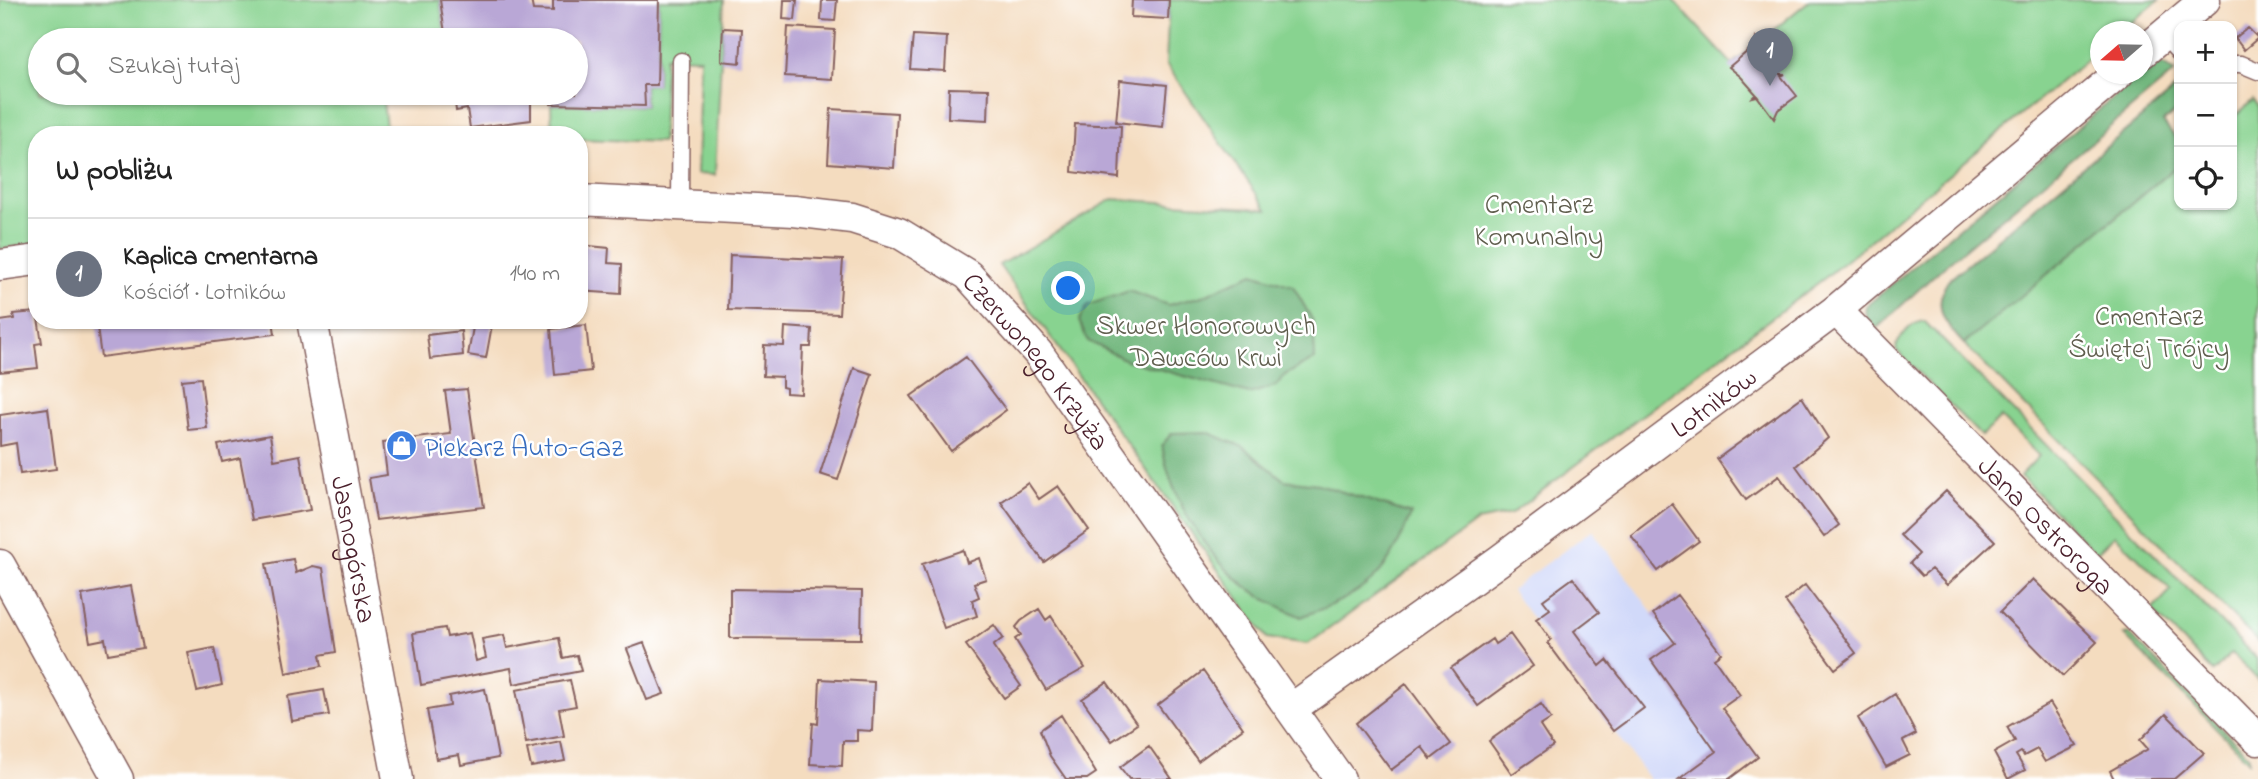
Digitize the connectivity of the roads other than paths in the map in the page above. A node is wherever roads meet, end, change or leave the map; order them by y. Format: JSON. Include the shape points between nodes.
{"nodes":[{"id":1,"x":2206,"y":0,"type":"edge"},
{"id":2,"x":2162,"y":47,"type":"edge"},
{"id":3,"x":681,"y":61,"type":"dead end"},
{"id":4,"x":2237,"y":64,"type":"edge"},
{"id":5,"x":2258,"y":71,"type":"edge"},
{"id":6,"x":2106,"y":84,"type":"edge"},
{"id":7,"x":588,"y":200,"type":"edge"},
{"id":8,"x":680,"y":204,"type":"junction"},
{"id":9,"x":28,"y":261,"type":"edge"},
{"id":10,"x":0,"y":265,"type":"edge"},
{"id":11,"x":1836,"y":310,"type":"junction"},
{"id":12,"x":315,"y":329,"type":"edge"},
{"id":13,"x":0,"y":565,"type":"edge"},
{"id":14,"x":1291,"y":709,"type":"junction"},
{"id":15,"x":2258,"y":740,"type":"edge"},
{"id":16,"x":118,"y":779,"type":"edge"},
{"id":17,"x":398,"y":779,"type":"edge"},
{"id":18,"x":1340,"y":779,"type":"edge"}],
"edges":[{"from":1,"to":2,"type":"street"},
{"from":3,"to":8,"type":"lane"},
{"from":4,"to":5,"type":"lane"},
{"from":6,"to":11,"type":"street","name":"Lotników"},
{"from":7,"to":8,"type":"street","name":"Czerwonego Krzyża"},
{"from":8,"to":14,"type":"street","name":"Czerwonego Krzyża","via":[[852,218],[900,233],[968,275],[1038,353]]},
{"from":9,"to":10,"type":"street"},
{"from":11,"to":14,"type":"street","name":"Lotników"},
{"from":11,"to":15,"type":"street","name":"Jana Ostroroga"},
{"from":12,"to":17,"type":"street","name":"Jasnogórska"},
{"from":13,"to":16,"type":"street"},
{"from":14,"to":18,"type":"street","name":"Czerwonego Krzyża"}]}
